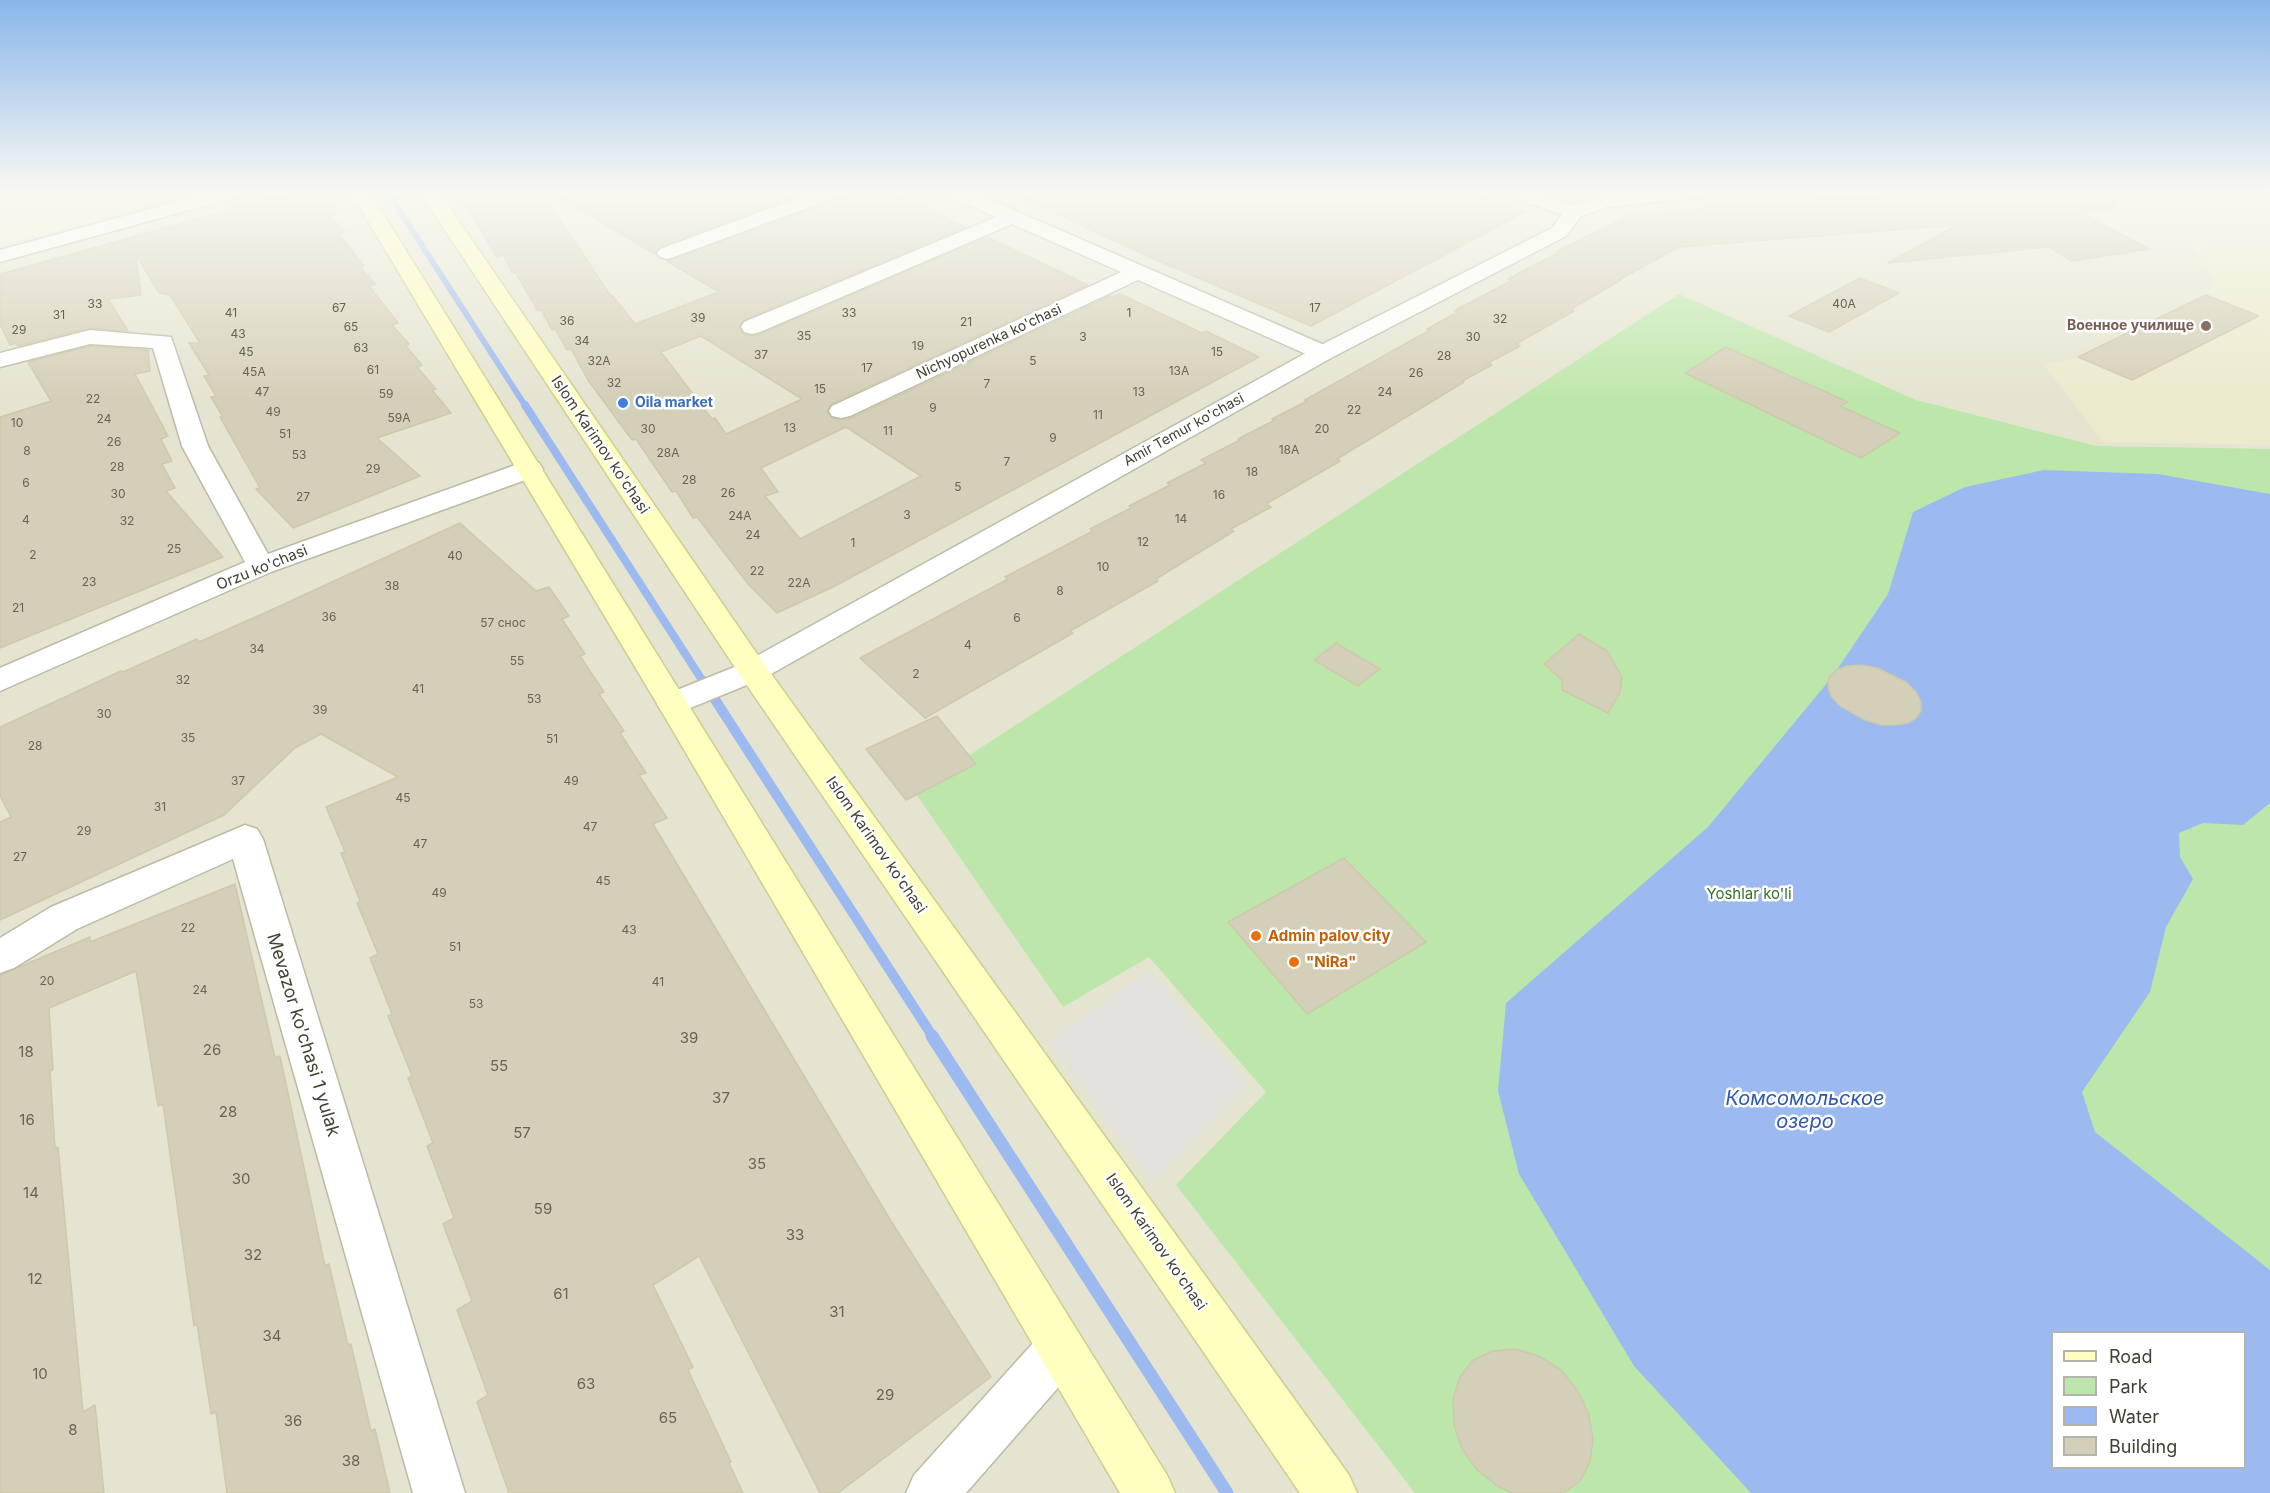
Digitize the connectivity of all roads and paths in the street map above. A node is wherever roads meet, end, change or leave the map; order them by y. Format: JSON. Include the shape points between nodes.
{"nodes":[{"id":1,"x":402,"y":261,"type":"edge"},
{"id":2,"x":475,"y":261,"type":"edge"},
{"id":3,"x":909,"y":261,"type":"edge"},
{"id":4,"x":1112,"y":261,"type":"edge"},
{"id":5,"x":1503,"y":261,"type":"edge"},
{"id":6,"x":1138,"y":272,"type":"junction"},
{"id":7,"x":752,"y":327,"type":"dead end"},
{"id":8,"x":1323,"y":353,"type":"junction"},
{"id":9,"x":0,"y":360,"type":"edge"},
{"id":10,"x":841,"y":411,"type":"dead end"},
{"id":11,"x":530,"y":469,"type":"junction"},
{"id":12,"x":261,"y":566,"type":"junction"},
{"id":13,"x":753,"y":671,"type":"junction"},
{"id":14,"x":0,"y":680,"type":"edge"},
{"id":15,"x":673,"y":704,"type":"junction"},
{"id":16,"x":0,"y":957,"type":"edge"},
{"id":17,"x":1060,"y":1349,"type":"junction"},
{"id":18,"x":440,"y":1493,"type":"edge"},
{"id":19,"x":932,"y":1493,"type":"edge"},
{"id":20,"x":1149,"y":1493,"type":"edge"},
{"id":21,"x":1331,"y":1493,"type":"edge"}],
"edges":[{"from":1,"to":11,"type":"main road"},
{"from":2,"to":13,"type":"main road","name":"Islom Karimov ko'chasi"},
{"from":3,"to":7,"type":"street"},
{"from":4,"to":6,"type":"street"},
{"from":5,"to":8,"type":"street","name":"Amir Temur ko'chasi"},
{"from":6,"to":8,"type":"street"},
{"from":6,"to":10,"type":"street","name":"Nichyopurenka ko'chasi"},
{"from":8,"to":13,"type":"street","name":"Amir Temur ko'chasi"},
{"from":9,"to":12,"type":"street","via":[[90,337],[163,342],[195,446]]},
{"from":11,"to":12,"type":"street","name":"Orzu ko'chasi"},
{"from":11,"to":15,"type":"main road"},
{"from":12,"to":14,"type":"street","name":"Orzu ko'chasi"},
{"from":13,"to":15,"type":"street","name":"Amir Temur ko'chasi"},
{"from":13,"to":21,"type":"main road","name":"Islom Karimov ko'chasi"},
{"from":15,"to":17,"type":"main road"},
{"from":16,"to":18,"type":"street","name":"Mevazor ko'chasi 1 yulak","via":[[64,918],[245,839]]},
{"from":17,"to":19,"type":"street"},
{"from":17,"to":20,"type":"main road"}]}
